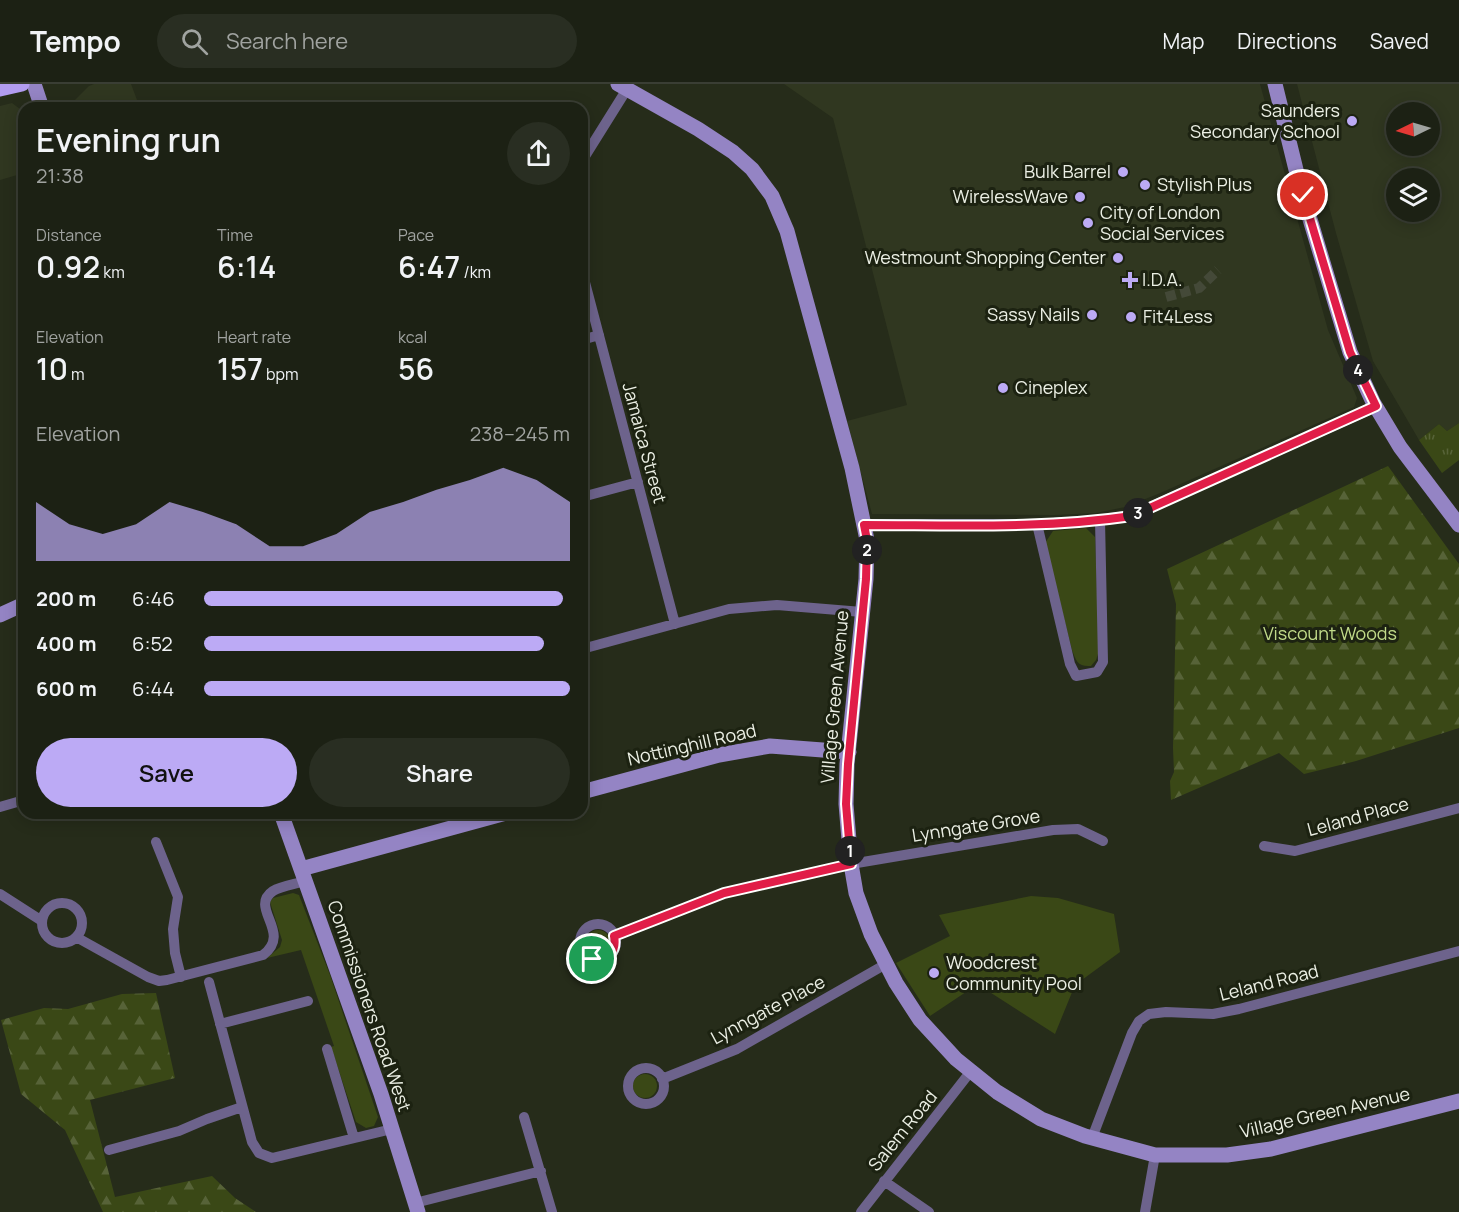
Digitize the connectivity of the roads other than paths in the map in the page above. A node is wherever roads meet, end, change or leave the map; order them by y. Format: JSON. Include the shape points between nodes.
{"nodes":[{"id":1,"x":22,"y":84,"type":"edge"},
{"id":2,"x":34,"y":84,"type":"edge"},
{"id":3,"x":1275,"y":84,"type":"edge"},
{"id":4,"x":622,"y":87,"type":"edge"},
{"id":5,"x":0,"y":89,"type":"edge"},
{"id":6,"x":40,"y":102,"type":"edge"},
{"id":7,"x":588,"y":150,"type":"edge"},
{"id":8,"x":588,"y":294,"type":"edge"},
{"id":9,"x":599,"y":335,"type":"junction"},
{"id":10,"x":588,"y":338,"type":"edge"},
{"id":11,"x":1376,"y":406,"type":"junction"},
{"id":12,"x":638,"y":482,"type":"junction"},
{"id":13,"x":588,"y":495,"type":"edge"},
{"id":14,"x":1100,"y":520,"type":"junction"},
{"id":15,"x":1037,"y":524,"type":"junction"},
{"id":16,"x":864,"y":525,"type":"junction"},
{"id":17,"x":1459,"y":525,"type":"edge"},
{"id":18,"x":18,"y":607,"type":"edge"},
{"id":19,"x":862,"y":612,"type":"junction"},
{"id":20,"x":0,"y":615,"type":"edge"},
{"id":21,"x":675,"y":624,"type":"junction"},
{"id":22,"x":588,"y":647,"type":"edge"},
{"id":23,"x":849,"y":752,"type":"junction"},
{"id":24,"x":588,"y":790,"type":"edge"},
{"id":25,"x":18,"y":802,"type":"edge"},
{"id":26,"x":0,"y":807,"type":"edge"},
{"id":27,"x":1459,"y":808,"type":"edge"},
{"id":28,"x":283,"y":819,"type":"edge"},
{"id":29,"x":455,"y":820,"type":"edge"},
{"id":30,"x":1103,"y":841,"type":"dead end"},
{"id":31,"x":156,"y":842,"type":"dead end"},
{"id":32,"x":1264,"y":846,"type":"dead end"},
{"id":33,"x":851,"y":864,"type":"junction"},
{"id":34,"x":303,"y":875,"type":"junction"},
{"id":35,"x":0,"y":894,"type":"edge"},
{"id":36,"x":42,"y":921,"type":"junction"},
{"id":37,"x":614,"y":936,"type":"dead end"},
{"id":38,"x":76,"y":937,"type":"junction"},
{"id":39,"x":1459,"y":951,"type":"edge"},
{"id":40,"x":886,"y":964,"type":"junction"},
{"id":41,"x":181,"y":977,"type":"junction"},
{"id":42,"x":209,"y":982,"type":"dead end"},
{"id":43,"x":308,"y":1001,"type":"dead end"},
{"id":44,"x":220,"y":1024,"type":"junction"},
{"id":45,"x":327,"y":1049,"type":"dead end"},
{"id":46,"x":972,"y":1071,"type":"junction"},
{"id":47,"x":662,"y":1079,"type":"dead end"},
{"id":48,"x":1459,"y":1101,"type":"edge"},
{"id":49,"x":242,"y":1107,"type":"junction"},
{"id":50,"x":524,"y":1117,"type":"dead end"},
{"id":51,"x":392,"y":1129,"type":"junction"},
{"id":52,"x":354,"y":1138,"type":"junction"},
{"id":53,"x":1092,"y":1138,"type":"junction"},
{"id":54,"x":110,"y":1150,"type":"dead end"},
{"id":55,"x":1155,"y":1155,"type":"junction"},
{"id":56,"x":541,"y":1171,"type":"junction"},
{"id":57,"x":884,"y":1181,"type":"junction"},
{"id":58,"x":417,"y":1208,"type":"edge"},
{"id":59,"x":552,"y":1212,"type":"edge"},
{"id":60,"x":861,"y":1212,"type":"edge"},
{"id":61,"x":929,"y":1212,"type":"edge"},
{"id":62,"x":1145,"y":1212,"type":"edge"}],
"edges":[{"from":1,"to":5,"type":"main road"},
{"from":2,"to":6,"type":"street"},
{"from":3,"to":11,"type":"street","via":[[1334,302],[1350,352]]},
{"from":4,"to":7,"type":"street"},
{"from":4,"to":16,"type":"street","name":"Village Green Avenue","via":[[733,152],[772,196],[787,231]]},
{"from":8,"to":9,"type":"street","name":"Jamaica Street"},
{"from":9,"to":10,"type":"street"},
{"from":9,"to":12,"type":"street","name":"Jamaica Street"},
{"from":11,"to":14,"type":"street","via":[[1132,516]]},
{"from":11,"to":17,"type":"street","via":[[1400,447]]},
{"from":12,"to":13,"type":"street"},
{"from":12,"to":21,"type":"street","name":"Jamaica Street"},
{"from":14,"to":15,"type":"street"},
{"from":14,"to":15,"type":"street","via":[[1103,662],[1096,672],[1076,676]]},
{"from":15,"to":16,"type":"street"},
{"from":16,"to":19,"type":"street","name":"Village Green Avenue","via":[[867,540]]},
{"from":18,"to":20,"type":"street"},
{"from":19,"to":21,"type":"street","via":[[777,605],[729,609]]},
{"from":19,"to":23,"type":"street","name":"Village Green Avenue"},
{"from":21,"to":22,"type":"street"},
{"from":23,"to":24,"type":"street","name":"Nottinghill Road","via":[[770,746],[719,755]]},
{"from":23,"to":33,"type":"street","name":"Village Green Avenue","via":[[846,804]]},
{"from":25,"to":26,"type":"street"},
{"from":27,"to":32,"type":"street","name":"Leland Place","via":[[1295,851]]},
{"from":28,"to":34,"type":"street","name":"Commissioners Road West"},
{"from":29,"to":34,"type":"street"},
{"from":30,"to":33,"type":"street","name":"Lynngate Grove","via":[[1077,829],[1053,830]]},
{"from":31,"to":41,"type":"street","via":[[178,897],[173,929]]},
{"from":33,"to":37,"type":"street","name":"Lynngate Grove","via":[[724,893]]},
{"from":33,"to":40,"type":"street","name":"Village Green Avenue","via":[[856,894]]},
{"from":34,"to":41,"type":"street","via":[[266,899],[275,937],[272,948],[262,955]]},
{"from":34,"to":51,"type":"street","name":"Commissioners Road West"},
{"from":35,"to":36,"type":"street"},
{"from":36,"to":38,"type":"street","via":[[45,933],[54,941],[65,943]]},
{"from":36,"to":38,"type":"street","via":[[48,909],[67,904],[81,918]]},
{"from":38,"to":41,"type":"street","via":[[148,977],[159,981]]},
{"from":39,"to":53,"type":"street","name":"Leland Road","via":[[1239,1009],[1213,1014],[1149,1014],[1138,1021],[1132,1033]]},
{"from":40,"to":46,"type":"street","name":"Village Green Avenue","via":[[920,1020]]},
{"from":40,"to":47,"type":"street","name":"Lynngate Place","via":[[737,1049]]},
{"from":42,"to":44,"type":"street"},
{"from":43,"to":44,"type":"street"},
{"from":44,"to":49,"type":"street"},
{"from":45,"to":52,"type":"street"},
{"from":46,"to":53,"type":"street","name":"Village Green Avenue","via":[[1041,1119]]},
{"from":46,"to":57,"type":"street","name":"Salem Road"},
{"from":48,"to":55,"type":"street","name":"Village Green Avenue","via":[[1271,1149],[1227,1155]]},
{"from":49,"to":52,"type":"street","via":[[252,1142],[259,1153],[272,1158]]},
{"from":49,"to":54,"type":"street","via":[[179,1131]]},
{"from":50,"to":56,"type":"street"},
{"from":51,"to":52,"type":"street"},
{"from":51,"to":58,"type":"street","name":"Commissioners Road West"},
{"from":53,"to":55,"type":"street","name":"Village Green Avenue"},
{"from":55,"to":62,"type":"street"},
{"from":56,"to":58,"type":"street"},
{"from":56,"to":59,"type":"street"},
{"from":57,"to":60,"type":"street","name":"Salem Road"},
{"from":57,"to":61,"type":"street"}]}
